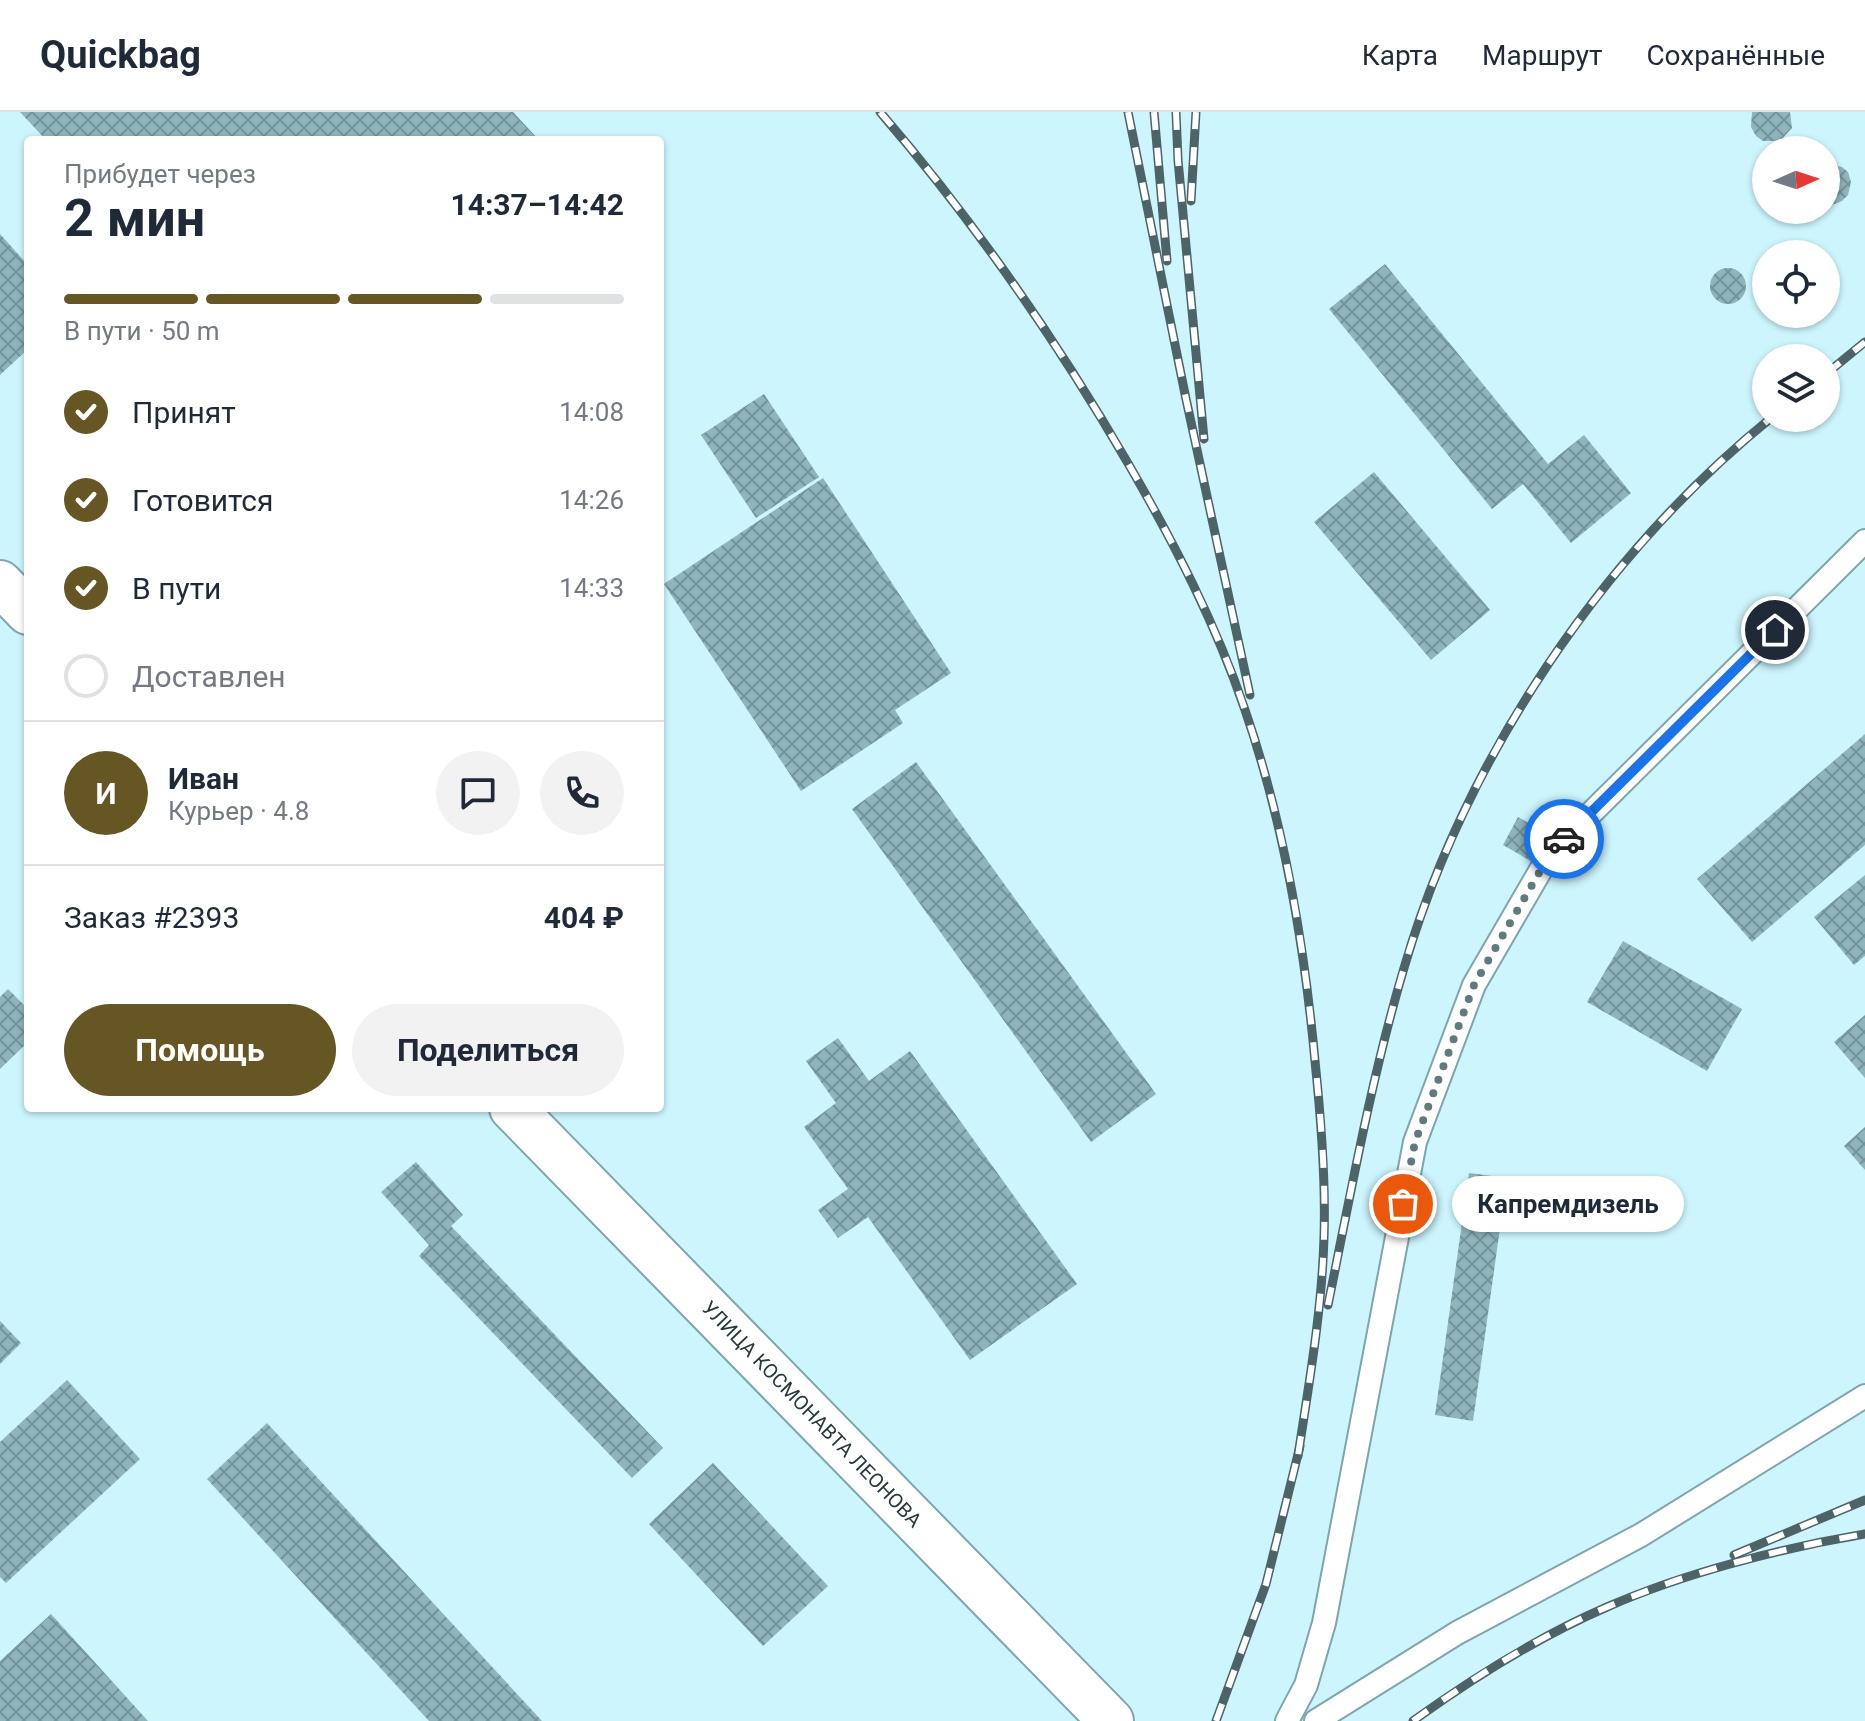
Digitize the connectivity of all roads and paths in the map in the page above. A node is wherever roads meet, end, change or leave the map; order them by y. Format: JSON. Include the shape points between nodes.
{"nodes":[{"id":1,"x":1865,"y":541,"type":"edge"},
{"id":2,"x":0,"y":583,"type":"edge"},
{"id":3,"x":24,"y":608,"type":"edge"},
{"id":4,"x":516,"y":1112,"type":"edge"},
{"id":5,"x":1865,"y":1396,"type":"edge"},
{"id":6,"x":1111,"y":1721,"type":"edge"},
{"id":7,"x":1287,"y":1721,"type":"edge"},
{"id":8,"x":1316,"y":1721,"type":"edge"}],
"edges":[{"from":1,"to":7,"type":"lane","via":[[1550,854],[1474,985],[1415,1142],[1324,1623],[1306,1685]]},
{"from":2,"to":3,"type":"street"},
{"from":4,"to":6,"type":"street","name":"УЛИЦА КОСМОНАВТА ЛЕОНОВА"},
{"from":5,"to":8,"type":"lane","via":[[1641,1535],[1457,1633]]}]}
